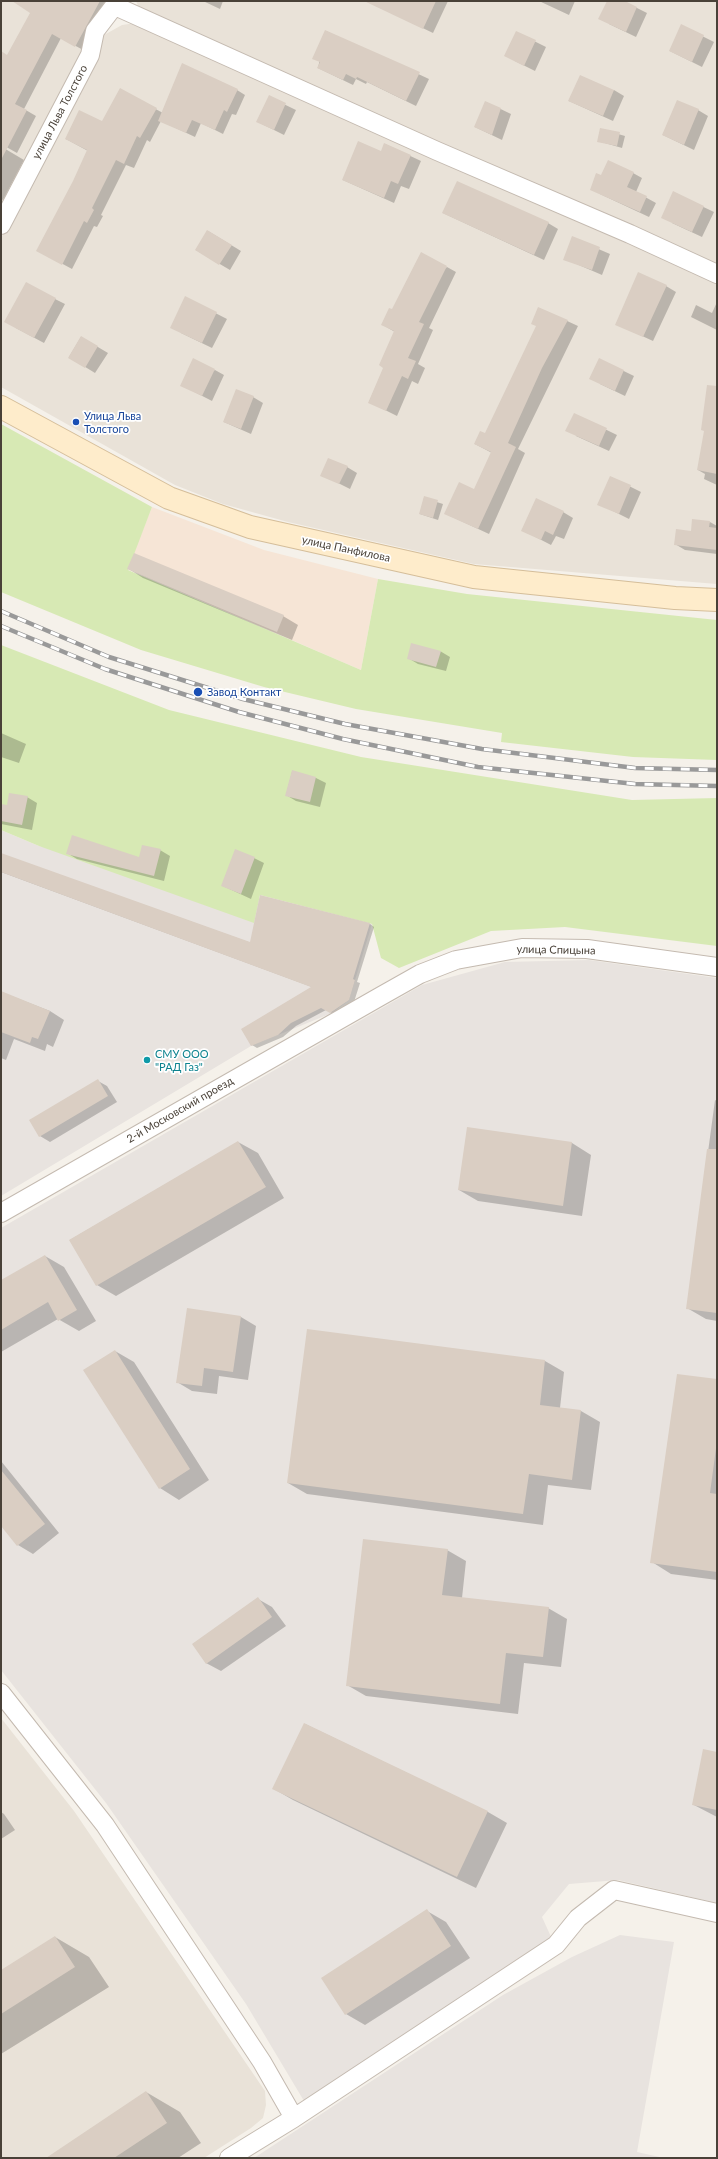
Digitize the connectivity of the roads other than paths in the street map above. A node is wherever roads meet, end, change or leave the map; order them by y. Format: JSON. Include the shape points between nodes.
{"nodes":[{"id":1,"x":116,"y":3,"type":"edge"},
{"id":2,"x":1,"y":225,"type":"edge"},
{"id":3,"x":717,"y":274,"type":"edge"},
{"id":4,"x":1,"y":407,"type":"edge"},
{"id":5,"x":717,"y":600,"type":"edge"},
{"id":6,"x":717,"y":967,"type":"edge"},
{"id":7,"x":359,"y":1009,"type":"joint"},
{"id":8,"x":1,"y":1213,"type":"edge"},
{"id":9,"x":1,"y":1693,"type":"edge"},
{"id":10,"x":717,"y":1913,"type":"edge"},
{"id":11,"x":294,"y":2118,"type":"junction"},
{"id":12,"x":229,"y":2158,"type":"edge"}],
"edges":[{"from":1,"to":2,"type":"street","name":"улица Льва Толстого","via":[[95,31],[90,55]]},
{"from":1,"to":3,"type":"street","via":[[437,151]]},
{"from":4,"to":5,"type":"main road","name":"улица Панфилова","via":[[169,498],[250,526],[474,577]]},
{"from":6,"to":7,"type":"street","name":"улица Спицына","via":[[587,949],[522,948],[456,960],[380,987]]},
{"from":7,"to":8,"type":"street","name":"2-й Московский проезд"},
{"from":9,"to":11,"type":"street","via":[[105,1825],[262,2062]]},
{"from":10,"to":11,"type":"street","via":[[614,1890],[578,1918],[556,1945]]},
{"from":11,"to":12,"type":"street"}]}
